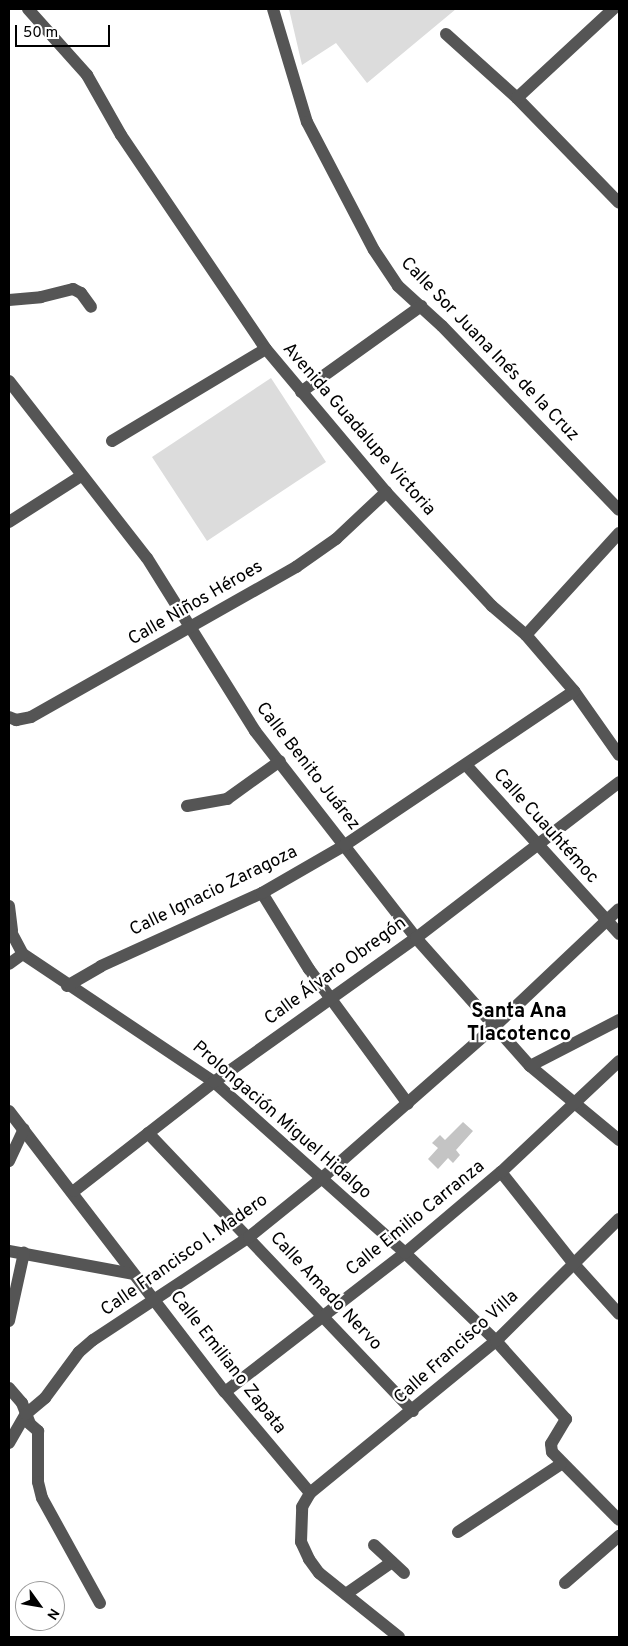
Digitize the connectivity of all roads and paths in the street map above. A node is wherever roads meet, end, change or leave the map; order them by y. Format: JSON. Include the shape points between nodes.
{"nodes":[{"id":1,"x":28,"y":9,"type":"edge"},
{"id":2,"x":273,"y":9,"type":"edge"},
{"id":3,"x":613,"y":9,"type":"edge"},
{"id":4,"x":446,"y":34,"type":"dead end"},
{"id":5,"x":517,"y":98,"type":"junction"},
{"id":6,"x":619,"y":203,"type":"edge"},
{"id":7,"x":9,"y":300,"type":"edge"},
{"id":8,"x":422,"y":306,"type":"junction"},
{"id":9,"x":91,"y":308,"type":"dead end"},
{"id":10,"x":266,"y":349,"type":"junction"},
{"id":11,"x":9,"y":381,"type":"edge"},
{"id":12,"x":301,"y":392,"type":"junction"},
{"id":13,"x":112,"y":440,"type":"dead end"},
{"id":14,"x":81,"y":476,"type":"junction"},
{"id":15,"x":386,"y":492,"type":"junction"},
{"id":16,"x":619,"y":510,"type":"edge"},
{"id":17,"x":9,"y":522,"type":"edge"},
{"id":18,"x":619,"y":533,"type":"edge"},
{"id":19,"x":189,"y":630,"type":"junction"},
{"id":20,"x":526,"y":635,"type":"junction"},
{"id":21,"x":574,"y":691,"type":"junction"},
{"id":22,"x":9,"y":717,"type":"edge"},
{"id":23,"x":619,"y":756,"type":"edge"},
{"id":24,"x":280,"y":761,"type":"junction"},
{"id":25,"x":466,"y":765,"type":"junction"},
{"id":26,"x":619,"y":782,"type":"edge"},
{"id":27,"x":188,"y":806,"type":"dead end"},
{"id":28,"x":345,"y":845,"type":"junction"},
{"id":29,"x":536,"y":845,"type":"junction"},
{"id":30,"x":262,"y":893,"type":"junction"},
{"id":31,"x":9,"y":906,"type":"edge"},
{"id":32,"x":619,"y":909,"type":"edge"},
{"id":33,"x":605,"y":920,"type":"junction"},
{"id":34,"x":11,"y":929,"type":"edge"},
{"id":35,"x":619,"y":934,"type":"edge"},
{"id":36,"x":416,"y":938,"type":"junction"},
{"id":37,"x":23,"y":954,"type":"junction"},
{"id":38,"x":9,"y":964,"type":"edge"},
{"id":39,"x":67,"y":986,"type":"junction"},
{"id":40,"x":331,"y":996,"type":"junction"},
{"id":41,"x":619,"y":1020,"type":"edge"},
{"id":42,"x":493,"y":1028,"type":"junction"},
{"id":43,"x":619,"y":1061,"type":"edge"},
{"id":44,"x":530,"y":1066,"type":"junction"},
{"id":45,"x":214,"y":1082,"type":"junction"},
{"id":46,"x":408,"y":1104,"type":"junction"},
{"id":47,"x":574,"y":1104,"type":"junction"},
{"id":48,"x":9,"y":1110,"type":"edge"},
{"id":49,"x":24,"y":1129,"type":"junction"},
{"id":50,"x":148,"y":1133,"type":"junction"},
{"id":51,"x":619,"y":1140,"type":"edge"},
{"id":52,"x":9,"y":1161,"type":"edge"},
{"id":53,"x":502,"y":1172,"type":"junction"},
{"id":54,"x":322,"y":1178,"type":"junction"},
{"id":55,"x":74,"y":1191,"type":"junction"},
{"id":56,"x":619,"y":1219,"type":"edge"},
{"id":57,"x":249,"y":1237,"type":"junction"},
{"id":58,"x":9,"y":1251,"type":"edge"},
{"id":59,"x":24,"y":1253,"type":"junction"},
{"id":60,"x":405,"y":1253,"type":"junction"},
{"id":61,"x":574,"y":1264,"type":"junction"},
{"id":62,"x":133,"y":1274,"type":"junction"},
{"id":63,"x":154,"y":1300,"type":"junction"},
{"id":64,"x":619,"y":1314,"type":"edge"},
{"id":65,"x":323,"y":1315,"type":"junction"},
{"id":66,"x":9,"y":1321,"type":"edge"},
{"id":67,"x":496,"y":1341,"type":"junction"},
{"id":68,"x":9,"y":1388,"type":"edge"},
{"id":69,"x":225,"y":1392,"type":"junction"},
{"id":70,"x":413,"y":1411,"type":"junction"},
{"id":71,"x":26,"y":1414,"type":"junction"},
{"id":72,"x":9,"y":1443,"type":"edge"},
{"id":73,"x":561,"y":1464,"type":"junction"},
{"id":74,"x":310,"y":1493,"type":"junction"},
{"id":75,"x":619,"y":1520,"type":"edge"},
{"id":76,"x":458,"y":1532,"type":"dead end"},
{"id":77,"x":619,"y":1536,"type":"edge"},
{"id":78,"x":374,"y":1545,"type":"dead end"},
{"id":79,"x":392,"y":1562,"type":"junction"},
{"id":80,"x":404,"y":1573,"type":"dead end"},
{"id":81,"x":565,"y":1583,"type":"dead end"},
{"id":82,"x":346,"y":1594,"type":"junction"},
{"id":83,"x":100,"y":1603,"type":"dead end"},
{"id":84,"x":397,"y":1637,"type":"edge"}],
"edges":[{"from":1,"to":10,"type":"street","name":"Avenida Guadalupe Victoria","via":[[87,75],[120,135]]},
{"from":2,"to":8,"type":"street","name":"Calle Sor Juana Inés de la Cruz","via":[[307,122],[322,154],[374,250],[398,286]]},
{"from":3,"to":5,"type":"street"},
{"from":4,"to":5,"type":"street"},
{"from":5,"to":6,"type":"street"},
{"from":7,"to":9,"type":"street","via":[[73,289],[81,292]]},
{"from":8,"to":12,"type":"street"},
{"from":8,"to":16,"type":"street","name":"Calle Sor Juana Inés de la Cruz"},
{"from":10,"to":12,"type":"street","name":"Avenida Guadalupe Victoria"},
{"from":10,"to":13,"type":"street"},
{"from":11,"to":14,"type":"street","name":"Calle Benito Juárez"},
{"from":12,"to":15,"type":"street","name":"Avenida Guadalupe Victoria"},
{"from":14,"to":17,"type":"street"},
{"from":14,"to":19,"type":"street","name":"Calle Benito Juárez","via":[[147,558]]},
{"from":15,"to":19,"type":"street","name":"Calle Niños Héroes","via":[[336,539],[296,567]]},
{"from":15,"to":20,"type":"street","name":"Avenida Guadalupe Victoria","via":[[492,606]]},
{"from":18,"to":20,"type":"street"},
{"from":19,"to":22,"type":"street","name":"Calle Niños Héroes","via":[[31,717],[16,720]]},
{"from":19,"to":24,"type":"street","name":"Calle Benito Juárez","via":[[255,731]]},
{"from":20,"to":21,"type":"street","name":"Avenida Guadalupe Victoria"},
{"from":21,"to":23,"type":"street","name":"Avenida Guadalupe Victoria"},
{"from":21,"to":25,"type":"street","name":"Calle Ignacio Zaragoza"},
{"from":24,"to":27,"type":"street","via":[[227,800]]},
{"from":24,"to":28,"type":"street","name":"Calle Benito Juárez"},
{"from":25,"to":28,"type":"street","name":"Calle Ignacio Zaragoza"},
{"from":25,"to":29,"type":"street","name":"Calle Cuauhtémoc"},
{"from":26,"to":29,"type":"street","name":"Calle Álvaro Obregón"},
{"from":28,"to":30,"type":"street","name":"Calle Ignacio Zaragoza"},
{"from":28,"to":36,"type":"street","name":"Calle Benito Juárez"},
{"from":29,"to":33,"type":"street","name":"Calle Cuauhtémoc"},
{"from":29,"to":36,"type":"street","name":"Calle Álvaro Obregón"},
{"from":30,"to":39,"type":"street","name":"Calle Ignacio Zaragoza","via":[[101,966]]},
{"from":30,"to":40,"type":"street","via":[[309,969]]},
{"from":31,"to":34,"type":"street","name":"Prolongación Miguel Hidalgo"},
{"from":32,"to":33,"type":"street","name":"Calle Francisco I. Madero"},
{"from":33,"to":35,"type":"street","name":"Calle Cuauhtémoc"},
{"from":33,"to":42,"type":"street","name":"Calle Francisco I. Madero"},
{"from":34,"to":37,"type":"street","name":"Prolongación Miguel Hidalgo"},
{"from":36,"to":40,"type":"street","name":"Calle Álvaro Obregón"},
{"from":36,"to":42,"type":"street","name":"Calle Benito Juárez"},
{"from":37,"to":38,"type":"street"},
{"from":37,"to":39,"type":"street","name":"Prolongación Miguel Hidalgo"},
{"from":39,"to":45,"type":"street","name":"Prolongación Miguel Hidalgo","via":[[140,1030]]},
{"from":40,"to":45,"type":"street","name":"Calle Álvaro Obregón"},
{"from":40,"to":46,"type":"street"},
{"from":41,"to":44,"type":"street"},
{"from":42,"to":44,"type":"street","name":"Calle Benito Juárez"},
{"from":42,"to":46,"type":"street","name":"Calle Francisco I. Madero"},
{"from":43,"to":47,"type":"street","name":"Calle Emilio Carranza"},
{"from":44,"to":47,"type":"street","name":"Calle Benito Juárez"},
{"from":45,"to":50,"type":"street","name":"Calle Álvaro Obregón"},
{"from":45,"to":54,"type":"street","name":"Prolongación Miguel Hidalgo"},
{"from":46,"to":54,"type":"street","name":"Calle Francisco I. Madero"},
{"from":47,"to":51,"type":"street","name":"Calle Benito Juárez"},
{"from":47,"to":53,"type":"street","name":"Calle Emilio Carranza"},
{"from":48,"to":49,"type":"street","name":"Calle Emiliano Zapata"},
{"from":49,"to":52,"type":"street"},
{"from":49,"to":55,"type":"street","name":"Calle Emiliano Zapata"},
{"from":50,"to":55,"type":"street","name":"Calle Álvaro Obregón"},
{"from":50,"to":57,"type":"street","name":"Calle Amado Nervo"},
{"from":53,"to":60,"type":"street","name":"Calle Emilio Carranza"},
{"from":53,"to":61,"type":"street"},
{"from":54,"to":57,"type":"street","name":"Calle Francisco I. Madero"},
{"from":54,"to":60,"type":"street","name":"Prolongación Miguel Hidalgo"},
{"from":55,"to":62,"type":"street","name":"Calle Emiliano Zapata"},
{"from":56,"to":61,"type":"street","name":"Calle Francisco Villa"},
{"from":57,"to":63,"type":"street","name":"Calle Francisco I. Madero"},
{"from":57,"to":65,"type":"street","name":"Calle Amado Nervo"},
{"from":58,"to":59,"type":"street"},
{"from":59,"to":62,"type":"street"},
{"from":59,"to":66,"type":"street"},
{"from":60,"to":65,"type":"street","name":"Calle Emilio Carranza"},
{"from":60,"to":67,"type":"street","name":"Prolongación Miguel Hidalgo"},
{"from":61,"to":64,"type":"street"},
{"from":61,"to":67,"type":"street","name":"Calle Francisco Villa"},
{"from":62,"to":63,"type":"street","name":"Calle Emiliano Zapata"},
{"from":63,"to":69,"type":"street","name":"Calle Emiliano Zapata"},
{"from":63,"to":71,"type":"street","name":"Calle Francisco I. Madero","via":[[79,1352],[45,1398]]},
{"from":65,"to":69,"type":"street","name":"Calle Emilio Carranza"},
{"from":65,"to":70,"type":"street","name":"Calle Amado Nervo"},
{"from":67,"to":70,"type":"street","name":"Calle Francisco Villa"},
{"from":67,"to":73,"type":"street","name":"Prolongación Miguel Hidalgo","via":[[566,1419],[550,1448]]},
{"from":68,"to":71,"type":"street","via":[[22,1403]]},
{"from":69,"to":74,"type":"street","name":"Calle Emiliano Zapata"},
{"from":70,"to":74,"type":"street","name":"Calle Francisco Villa"},
{"from":71,"to":72,"type":"street","name":"Calle Francisco I. Madero"},
{"from":71,"to":83,"type":"street","via":[[38,1431],[38,1482],[42,1498]]},
{"from":73,"to":75,"type":"street"},
{"from":73,"to":76,"type":"street"},
{"from":74,"to":82,"type":"street","via":[[302,1507],[301,1542],[319,1573]]},
{"from":77,"to":81,"type":"street"},
{"from":78,"to":79,"type":"street"},
{"from":79,"to":80,"type":"street"},
{"from":79,"to":82,"type":"street"},
{"from":82,"to":84,"type":"street"}]}
